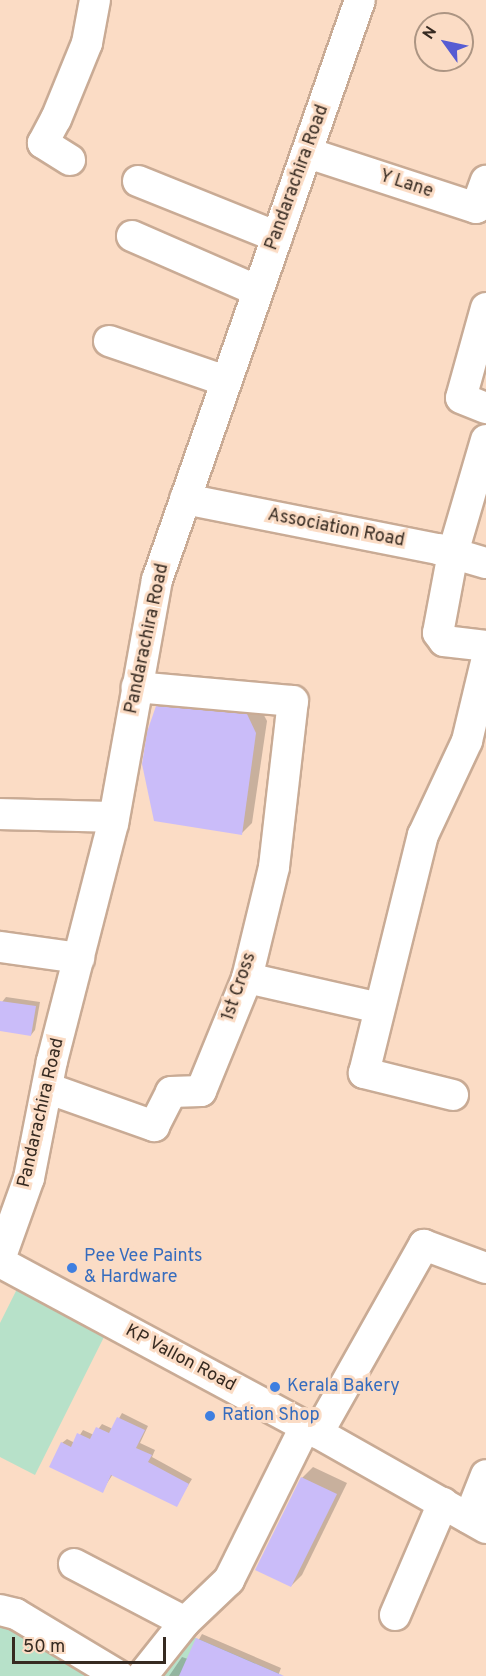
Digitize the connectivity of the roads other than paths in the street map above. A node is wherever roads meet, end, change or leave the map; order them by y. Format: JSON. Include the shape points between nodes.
{"nodes":[{"id":1,"x":95,"y":0,"type":"edge"},
{"id":2,"x":360,"y":0,"type":"edge"},
{"id":3,"x":308,"y":153,"type":"junction"},
{"id":4,"x":70,"y":160,"type":"dead end"},
{"id":5,"x":138,"y":181,"type":"dead end"},
{"id":6,"x":486,"y":181,"type":"edge"},
{"id":7,"x":132,"y":236,"type":"dead end"},
{"id":8,"x":277,"y":237,"type":"junction"},
{"id":9,"x":258,"y":291,"type":"junction"},
{"id":10,"x":486,"y":308,"type":"edge"},
{"id":11,"x":109,"y":341,"type":"dead end"},
{"id":12,"x":226,"y":381,"type":"junction"},
{"id":13,"x":486,"y":408,"type":"edge"},
{"id":14,"x":486,"y":440,"type":"edge"},
{"id":15,"x":185,"y":500,"type":"junction"},
{"id":16,"x":453,"y":553,"type":"junction"},
{"id":17,"x":486,"y":563,"type":"edge"},
{"id":18,"x":486,"y":646,"type":"edge"},
{"id":19,"x":486,"y":662,"type":"edge"},
{"id":20,"x":137,"y":687,"type":"junction"},
{"id":21,"x":0,"y":814,"type":"edge"},
{"id":22,"x":114,"y":817,"type":"junction"},
{"id":23,"x":0,"y":947,"type":"edge"},
{"id":24,"x":79,"y":958,"type":"junction"},
{"id":25,"x":247,"y":978,"type":"junction"},
{"id":26,"x":379,"y":1008,"type":"junction"},
{"id":27,"x":47,"y":1088,"type":"junction"},
{"id":28,"x":453,"y":1095,"type":"dead end"},
{"id":29,"x":0,"y":1260,"type":"edge"},
{"id":30,"x":486,"y":1268,"type":"edge"},
{"id":31,"x":311,"y":1430,"type":"junction"},
{"id":32,"x":486,"y":1475,"type":"edge"},
{"id":33,"x":443,"y":1503,"type":"junction"},
{"id":34,"x":478,"y":1523,"type":"edge"},
{"id":35,"x":75,"y":1564,"type":"dead end"},
{"id":36,"x":0,"y":1610,"type":"edge"},
{"id":37,"x":395,"y":1615,"type":"dead end"},
{"id":38,"x":185,"y":1622,"type":"junction"},
{"id":39,"x":119,"y":1676,"type":"edge"},
{"id":40,"x":142,"y":1676,"type":"edge"}],
"edges":[{"from":1,"to":4,"type":"street","via":[[87,43],[43,143]]},
{"from":2,"to":3,"type":"street","name":"Pandarachira Road"},
{"from":3,"to":6,"type":"street","name":"Y Lane","via":[[476,208]]},
{"from":3,"to":8,"type":"street","name":"Pandarachira Road"},
{"from":5,"to":8,"type":"street"},
{"from":7,"to":9,"type":"street"},
{"from":8,"to":9,"type":"street","name":"Pandarachira Road"},
{"from":9,"to":12,"type":"street","name":"Pandarachira Road"},
{"from":10,"to":13,"type":"street","via":[[461,398]]},
{"from":11,"to":12,"type":"street"},
{"from":12,"to":15,"type":"street","name":"Pandarachira Road"},
{"from":14,"to":16,"type":"street"},
{"from":15,"to":16,"type":"street","name":"Association Road"},
{"from":15,"to":20,"type":"street","name":"Pandarachira Road","via":[[157,580]]},
{"from":16,"to":17,"type":"street","name":"Association Road"},
{"from":16,"to":18,"type":"street","via":[[438,633],[444,641]]},
{"from":19,"to":26,"type":"street","via":[[466,741],[423,835]]},
{"from":20,"to":22,"type":"street","name":"Pandarachira Road"},
{"from":20,"to":25,"type":"street","name":"1st Cross","via":[[293,701],[274,867]]},
{"from":21,"to":22,"type":"street"},
{"from":22,"to":24,"type":"street","name":"Pandarachira Road"},
{"from":23,"to":24,"type":"street"},
{"from":24,"to":27,"type":"street","name":"Pandarachira Road"},
{"from":25,"to":26,"type":"street"},
{"from":25,"to":27,"type":"street","name":"1st Cross","via":[[201,1091],[171,1092],[154,1126]]},
{"from":26,"to":28,"type":"street","via":[[364,1073]]},
{"from":27,"to":29,"type":"street","name":"Pandarachira Road","via":[[29,1178]]},
{"from":29,"to":31,"type":"street","name":"KP Vallon Road"},
{"from":30,"to":31,"type":"street","via":[[424,1245]]},
{"from":31,"to":33,"type":"street","name":"KP Vallon Road"},
{"from":31,"to":38,"type":"street","via":[[229,1580]]},
{"from":32,"to":34,"type":"street"},
{"from":33,"to":34,"type":"street","name":"KP Vallon Road"},
{"from":33,"to":37,"type":"street"},
{"from":35,"to":38,"type":"street"},
{"from":36,"to":39,"type":"street","via":[[16,1614]]},
{"from":38,"to":40,"type":"street"}]}
